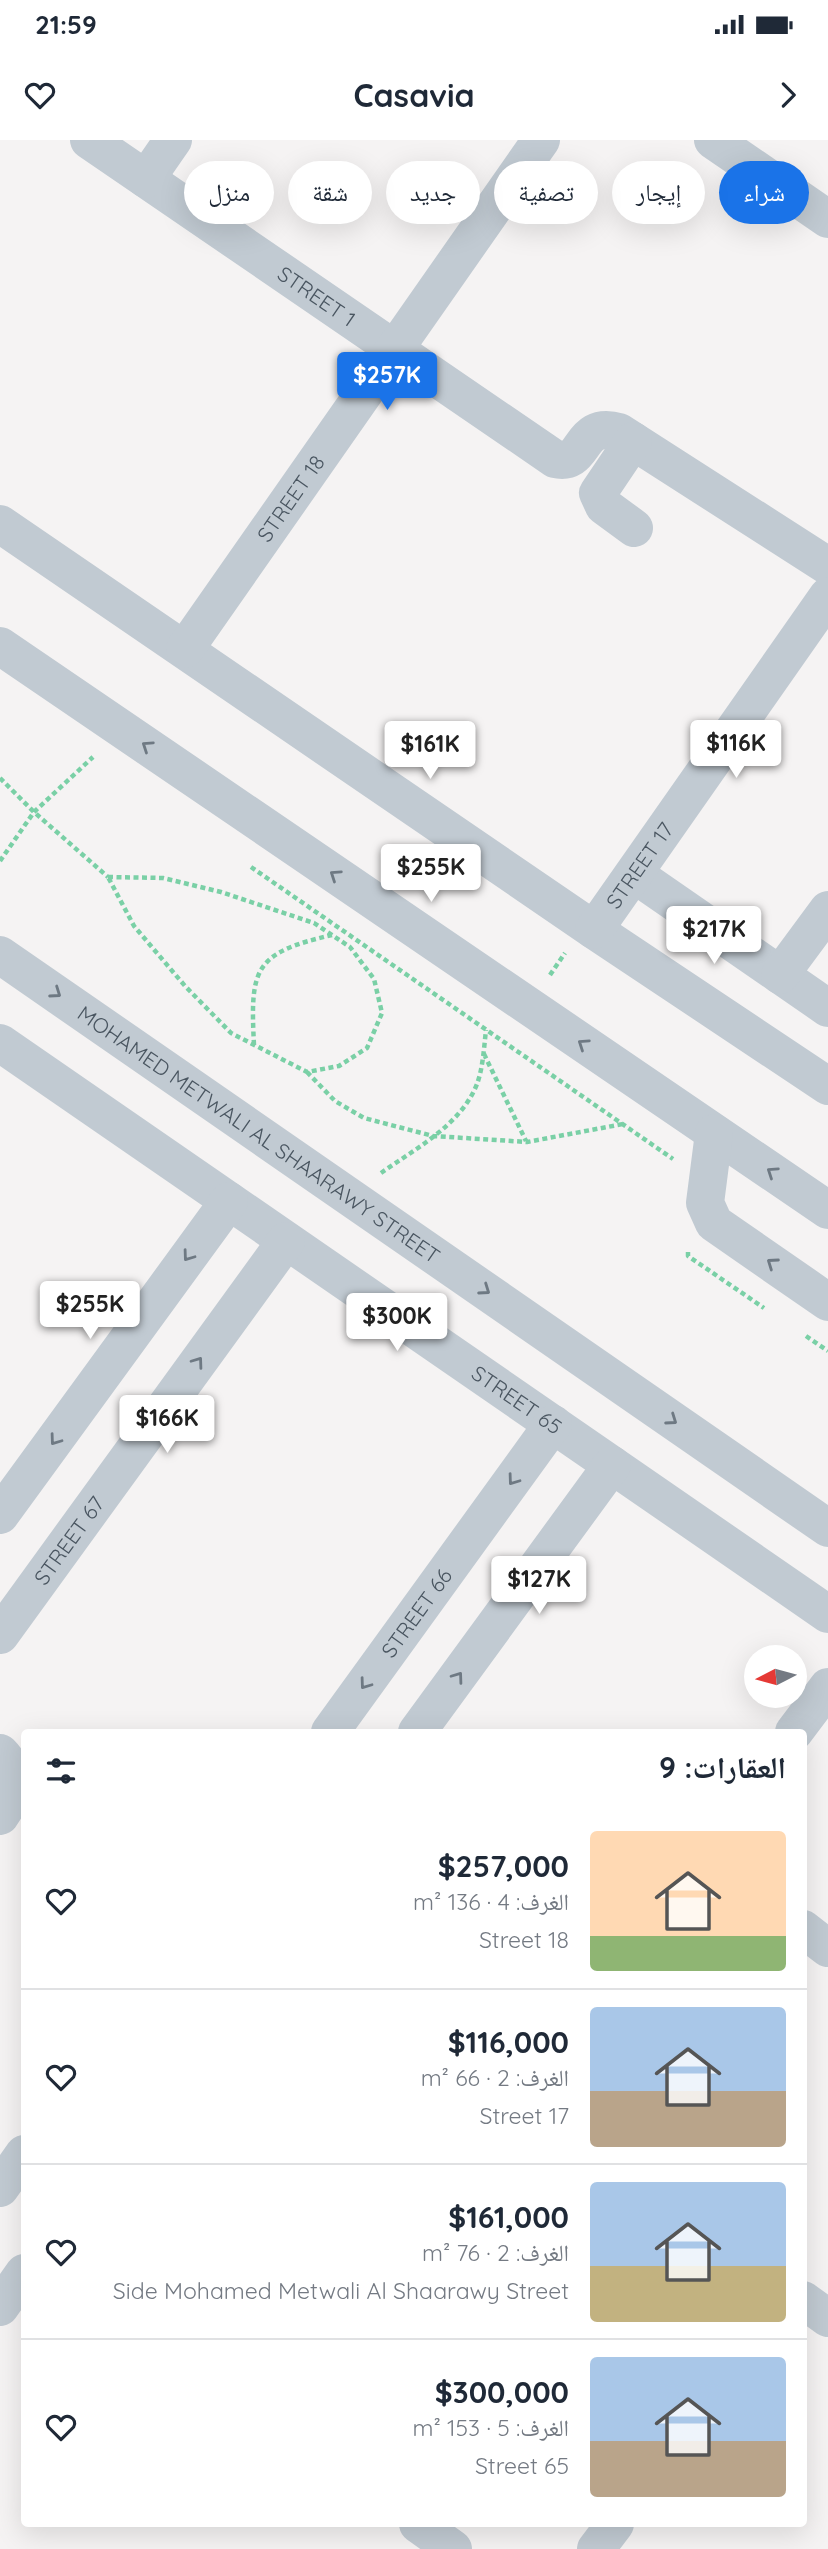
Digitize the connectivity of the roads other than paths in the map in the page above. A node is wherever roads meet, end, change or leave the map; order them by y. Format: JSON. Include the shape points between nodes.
{"nodes":[{"id":1,"x":89,"y":140,"type":"edge"},
{"id":2,"x":173,"y":140,"type":"edge"},
{"id":3,"x":541,"y":140,"type":"edge"},
{"id":4,"x":713,"y":140,"type":"edge"},
{"id":5,"x":146,"y":179,"type":"junction"},
{"id":6,"x":828,"y":219,"type":"edge"},
{"id":7,"x":395,"y":349,"type":"junction"},
{"id":8,"x":633,"y":441,"type":"junction"},
{"id":9,"x":0,"y":524,"type":"edge"},
{"id":10,"x":634,"y":528,"type":"dead end"},
{"id":11,"x":828,"y":566,"type":"edge"},
{"id":12,"x":823,"y":615,"type":"edge"},
{"id":13,"x":0,"y":646,"type":"edge"},
{"id":14,"x":185,"y":649,"type":"junction"},
{"id":15,"x":634,"y":874,"type":"junction"},
{"id":16,"x":828,"y":910,"type":"edge"},
{"id":17,"x":589,"y":926,"type":"junction"},
{"id":18,"x":0,"y":955,"type":"edge"},
{"id":19,"x":780,"y":975,"type":"junction"},
{"id":20,"x":828,"y":1008,"type":"edge"},
{"id":21,"x":0,"y":1043,"type":"edge"},
{"id":22,"x":828,"y":1086,"type":"edge"},
{"id":23,"x":714,"y":1133,"type":"junction"},
{"id":24,"x":229,"y":1201,"type":"junction"},
{"id":25,"x":828,"y":1210,"type":"edge"},
{"id":26,"x":286,"y":1241,"type":"junction"},
{"id":27,"x":828,"y":1302,"type":"edge"},
{"id":28,"x":553,"y":1424,"type":"junction"},
{"id":29,"x":612,"y":1465,"type":"junction"},
{"id":30,"x":0,"y":1515,"type":"edge"},
{"id":31,"x":828,"y":1528,"type":"edge"},
{"id":32,"x":828,"y":1614,"type":"edge"},
{"id":33,"x":0,"y":1635,"type":"edge"},
{"id":34,"x":828,"y":1687,"type":"edge"},
{"id":35,"x":332,"y":1729,"type":"edge"},
{"id":36,"x":419,"y":1729,"type":"edge"},
{"id":37,"x":796,"y":1729,"type":"edge"},
{"id":38,"x":0,"y":1754,"type":"edge"},
{"id":39,"x":0,"y":1816,"type":"edge"},
{"id":40,"x":807,"y":1932,"type":"edge"},
{"id":41,"x":828,"y":1948,"type":"edge"},
{"id":42,"x":21,"y":2277,"type":"edge"},
{"id":43,"x":807,"y":2303,"type":"edge"},
{"id":44,"x":0,"y":2307,"type":"edge"},
{"id":45,"x":828,"y":2318,"type":"edge"},
{"id":46,"x":422,"y":2527,"type":"edge"},
{"id":47,"x":613,"y":2527,"type":"edge"},
{"id":48,"x":453,"y":2549,"type":"edge"},
{"id":49,"x":596,"y":2549,"type":"edge"}],
"edges":[{"from":1,"to":5,"type":"street","name":"STREET 1"},
{"from":2,"to":5,"type":"street"},
{"from":3,"to":7,"type":"street","name":"STREET 18"},
{"from":4,"to":6,"type":"street"},
{"from":5,"to":7,"type":"street","name":"STREET 1"},
{"from":7,"to":8,"type":"street","name":"STREET 1","via":[[555,459],[570,459],[586,438],[602,430],[620,432]]},
{"from":7,"to":14,"type":"street","name":"STREET 18"},
{"from":8,"to":10,"type":"street","via":[[598,493],[604,506]]},
{"from":8,"to":11,"type":"street","name":"STREET 1"},
{"from":9,"to":14,"type":"street"},
{"from":12,"to":15,"type":"street","name":"STREET 17"},
{"from":23,"to":13,"type":"street","one_way":true},
{"from":14,"to":17,"type":"street"},
{"from":15,"to":17,"type":"street","name":"STREET 17"},
{"from":15,"to":19,"type":"street"},
{"from":16,"to":19,"type":"street"},
{"from":17,"to":22,"type":"street"},
{"from":18,"to":31,"type":"street","name":"MOHAMED METWALI AL SHAARAWY STREET","one_way":true},
{"from":19,"to":20,"type":"street"},
{"from":21,"to":24,"type":"street","name":"STREET 65"},
{"from":25,"to":23,"type":"street","one_way":true},
{"from":27,"to":23,"type":"street","one_way":true,"via":[[714,1223],[705,1203]]},
{"from":24,"to":26,"type":"street","name":"STREET 65"},
{"from":24,"to":30,"type":"street","one_way":true},
{"from":26,"to":28,"type":"street","name":"STREET 65"},
{"from":33,"to":26,"type":"street","name":"STREET 67","one_way":true},
{"from":28,"to":29,"type":"street","name":"STREET 65"},
{"from":28,"to":35,"type":"street","name":"STREET 66","one_way":true},
{"from":29,"to":32,"type":"street","name":"STREET 65"},
{"from":36,"to":29,"type":"street","one_way":true},
{"from":34,"to":37,"type":"street"},
{"from":38,"to":39,"type":"street","via":[[10,1766],[14,1790]]},
{"from":40,"to":41,"type":"street"},
{"from":42,"to":44,"type":"street"},
{"from":43,"to":45,"type":"street"},
{"from":46,"to":48,"type":"street"},
{"from":47,"to":49,"type":"street"}]}
